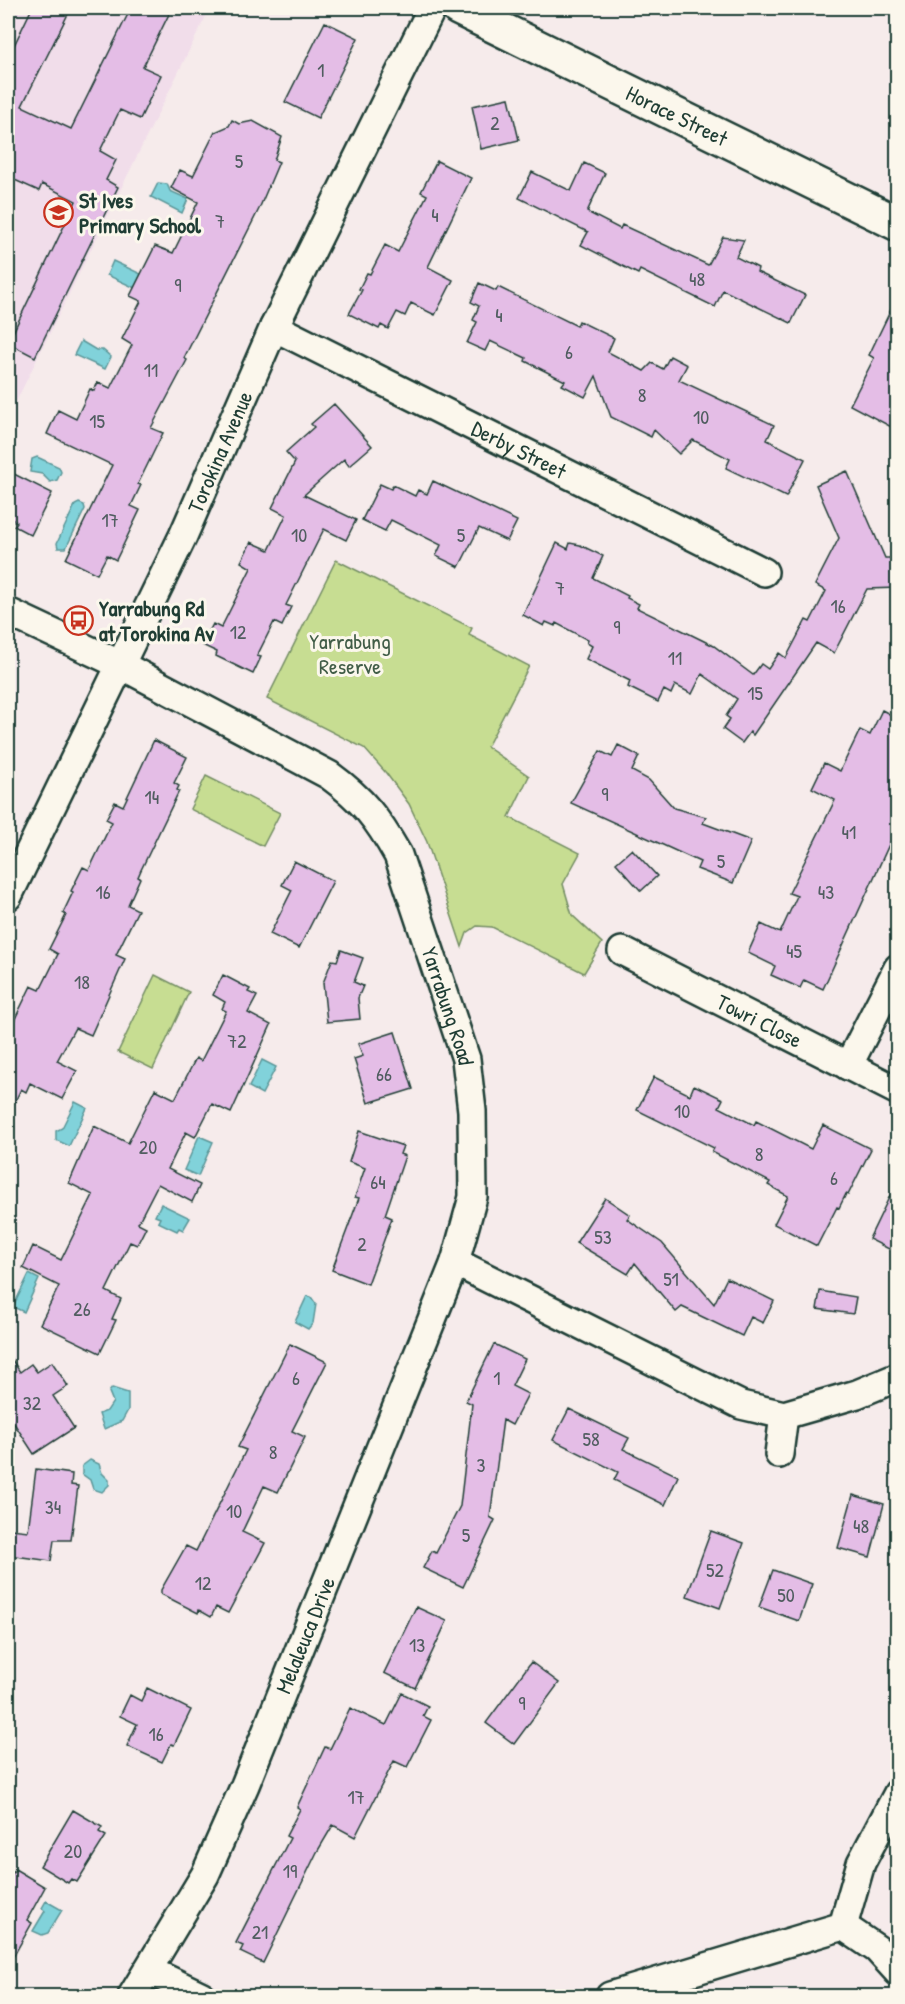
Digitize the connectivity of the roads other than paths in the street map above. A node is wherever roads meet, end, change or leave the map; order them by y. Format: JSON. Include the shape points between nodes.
{"nodes":[{"id":1,"x":432,"y":8,"type":"edge"},
{"id":2,"x":458,"y":8,"type":"edge"},
{"id":3,"x":897,"y":224,"type":"edge"},
{"id":4,"x":274,"y":327,"type":"junction"},
{"id":5,"x":764,"y":572,"type":"dead end"},
{"id":6,"x":8,"y":612,"type":"edge"},
{"id":7,"x":121,"y":665,"type":"junction"},
{"id":8,"x":8,"y":896,"type":"edge"},
{"id":9,"x":622,"y":951,"type":"dead end"},
{"id":10,"x":897,"y":968,"type":"edge"},
{"id":11,"x":848,"y":1066,"type":"junction"},
{"id":12,"x":897,"y":1091,"type":"edge"},
{"id":13,"x":455,"y":1262,"type":"junction"},
{"id":14,"x":897,"y":1377,"type":"edge"},
{"id":15,"x":784,"y":1415,"type":"junction"},
{"id":16,"x":779,"y":1454,"type":"dead end"},
{"id":17,"x":897,"y":1793,"type":"edge"},
{"id":18,"x":843,"y":1926,"type":"junction"},
{"id":19,"x":148,"y":1970,"type":"junction"},
{"id":20,"x":897,"y":1972,"type":"edge"},
{"id":21,"x":132,"y":1996,"type":"edge"},
{"id":22,"x":202,"y":1996,"type":"edge"},
{"id":23,"x":610,"y":1996,"type":"edge"}],
"edges":[{"from":1,"to":4,"type":"street","name":"Torokina Avenue"},
{"from":2,"to":3,"type":"main road","name":"Horace Street"},
{"from":4,"to":5,"type":"street","name":"Derby Street"},
{"from":4,"to":7,"type":"street","name":"Torokina Avenue","via":[[183,536]]},
{"from":6,"to":7,"type":"street","name":"Yarrabung Road"},
{"from":7,"to":8,"type":"street","name":"Torokina Avenue"},
{"from":7,"to":13,"type":"street","name":"Yarrabung Road","via":[[329,775],[359,797],[398,855],[466,1059],[472,1111],[473,1197]]},
{"from":9,"to":11,"type":"street","name":"Towri Close"},
{"from":10,"to":11,"type":"street"},
{"from":11,"to":12,"type":"street","name":"Towri Close"},
{"from":13,"to":15,"type":"street","via":[[741,1405]]},
{"from":13,"to":19,"type":"street","name":"Melaleuca Drive","via":[[245,1785],[205,1875]]},
{"from":14,"to":15,"type":"street","via":[[857,1394]]},
{"from":15,"to":16,"type":"street"},
{"from":17,"to":18,"type":"street","via":[[861,1863]]},
{"from":18,"to":20,"type":"street","via":[[877,1949]]},
{"from":18,"to":23,"type":"street"},
{"from":19,"to":21,"type":"street","name":"Melaleuca Drive"},
{"from":19,"to":22,"type":"street"}]}
